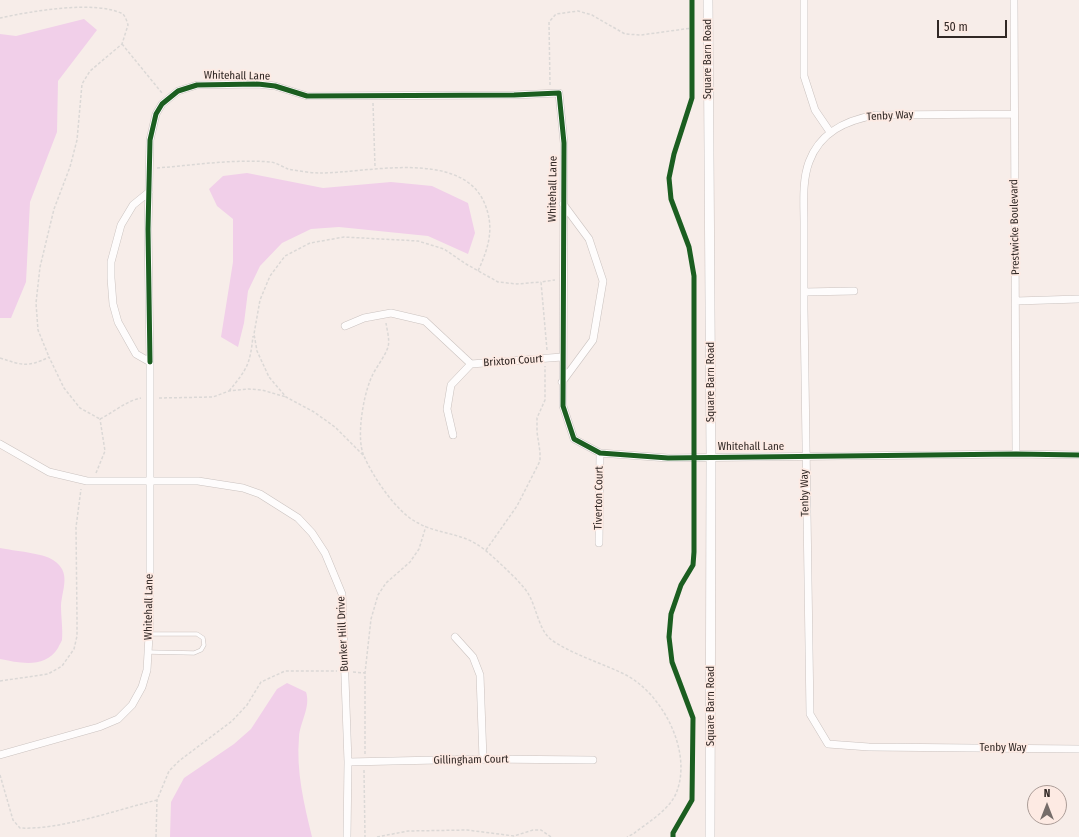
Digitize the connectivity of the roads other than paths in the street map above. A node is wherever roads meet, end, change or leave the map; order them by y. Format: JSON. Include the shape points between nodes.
{"nodes":[{"id":1,"x":708,"y":0,"type":"edge"},
{"id":2,"x":804,"y":0,"type":"edge"},
{"id":3,"x":1014,"y":0,"type":"edge"},
{"id":4,"x":1014,"y":114,"type":"junction"},
{"id":5,"x":830,"y":132,"type":"junction"},
{"id":6,"x":149,"y":192,"type":"junction"},
{"id":7,"x":563,"y":204,"type":"junction"},
{"id":8,"x":854,"y":291,"type":"dead end"},
{"id":9,"x":804,"y":292,"type":"junction"},
{"id":10,"x":1079,"y":299,"type":"edge"},
{"id":11,"x":1016,"y":301,"type":"junction"},
{"id":12,"x":345,"y":326,"type":"dead end"},
{"id":13,"x":562,"y":357,"type":"junction"},
{"id":14,"x":150,"y":362,"type":"junction"},
{"id":15,"x":471,"y":364,"type":"junction"},
{"id":16,"x":562,"y":382,"type":"junction"},
{"id":17,"x":453,"y":435,"type":"dead end"},
{"id":18,"x":0,"y":444,"type":"edge"},
{"id":19,"x":600,"y":453,"type":"junction"},
{"id":20,"x":1016,"y":454,"type":"junction"},
{"id":21,"x":1079,"y":455,"type":"edge"},
{"id":22,"x":805,"y":456,"type":"junction"},
{"id":23,"x":711,"y":457,"type":"junction"},
{"id":24,"x":150,"y":480,"type":"junction"},
{"id":25,"x":599,"y":543,"type":"dead end"},
{"id":26,"x":149,"y":634,"type":"junction"},
{"id":27,"x":455,"y":637,"type":"dead end"},
{"id":28,"x":148,"y":652,"type":"junction"},
{"id":29,"x":1079,"y":749,"type":"edge"},
{"id":30,"x":0,"y":755,"type":"edge"},
{"id":31,"x":483,"y":759,"type":"junction"},
{"id":32,"x":593,"y":760,"type":"dead end"},
{"id":33,"x":348,"y":762,"type":"junction"},
{"id":34,"x":347,"y":837,"type":"edge"},
{"id":35,"x":710,"y":837,"type":"edge"}],
"edges":[{"from":1,"to":23,"type":"street","name":"Square Barn Road"},
{"from":2,"to":5,"type":"street","via":[[804,76],[816,110]]},
{"from":3,"to":4,"type":"street","name":"Prestwicke Boulevard"},
{"from":4,"to":5,"type":"street","name":"Tenby Way","via":[[876,115],[858,118]]},
{"from":4,"to":11,"type":"street","name":"Prestwicke Boulevard"},
{"from":5,"to":9,"type":"street","name":"Tenby Way","via":[[814,151],[806,175]]},
{"from":6,"to":7,"type":"street","name":"Whitehall Lane","via":[[150,140],[156,114],[178,91],[197,85],[228,83],[275,86],[307,96],[559,93],[564,143]]},
{"from":6,"to":14,"type":"street","name":"Whitehall Lane"},
{"from":6,"to":14,"type":"street","via":[[133,205],[121,225],[111,262],[111,278],[113,304],[118,322],[136,354]]},
{"from":7,"to":13,"type":"street","name":"Whitehall Lane"},
{"from":7,"to":16,"type":"street","name":"Whitehall Lane","via":[[589,239],[603,281],[594,340]]},
{"from":8,"to":9,"type":"street"},
{"from":9,"to":22,"type":"street","name":"Tenby Way"},
{"from":10,"to":11,"type":"street"},
{"from":11,"to":20,"type":"street","name":"Prestwicke Boulevard"},
{"from":12,"to":15,"type":"street","via":[[364,318],[391,313],[425,321]]},
{"from":13,"to":15,"type":"street","name":"Brixton Court"},
{"from":13,"to":16,"type":"street","name":"Whitehall Lane"},
{"from":14,"to":24,"type":"street","name":"Whitehall Lane"},
{"from":15,"to":17,"type":"street","name":"Brixton Court","via":[[451,385],[447,409]]},
{"from":16,"to":19,"type":"street","name":"Whitehall Lane","via":[[562,406],[574,439]]},
{"from":18,"to":24,"type":"street","name":"Bunker Hill Drive","via":[[49,472],[87,481]]},
{"from":19,"to":23,"type":"street","name":"Whitehall Lane","via":[[668,458]]},
{"from":19,"to":25,"type":"street","name":"Tiverton Court"},
{"from":20,"to":21,"type":"street","name":"Whitehall Lane"},
{"from":20,"to":22,"type":"street","name":"Whitehall Lane"},
{"from":22,"to":23,"type":"street","name":"Whitehall Lane"},
{"from":22,"to":29,"type":"street","name":"Tenby Way","via":[[810,714],[828,744],[869,747]]},
{"from":23,"to":35,"type":"street","name":"Square Barn Road"},
{"from":24,"to":26,"type":"street","name":"Whitehall Lane"},
{"from":24,"to":33,"type":"street","name":"Bunker Hill Drive","via":[[198,481],[243,488],[260,494],[298,518],[312,533],[325,553],[342,594]]},
{"from":26,"to":28,"type":"street","name":"Whitehall Lane"},
{"from":26,"to":28,"type":"lane","via":[[197,634],[203,638],[204,645],[201,650],[194,652]]},
{"from":27,"to":31,"type":"street","via":[[473,657],[480,674]]},
{"from":28,"to":30,"type":"street","name":"Whitehall Lane","via":[[147,670],[142,687],[132,705],[118,719],[99,727]]},
{"from":31,"to":32,"type":"street","name":"Gillingham Court"},
{"from":31,"to":33,"type":"street","name":"Gillingham Court"},
{"from":33,"to":34,"type":"street","name":"Bunker Hill Drive"}]}
